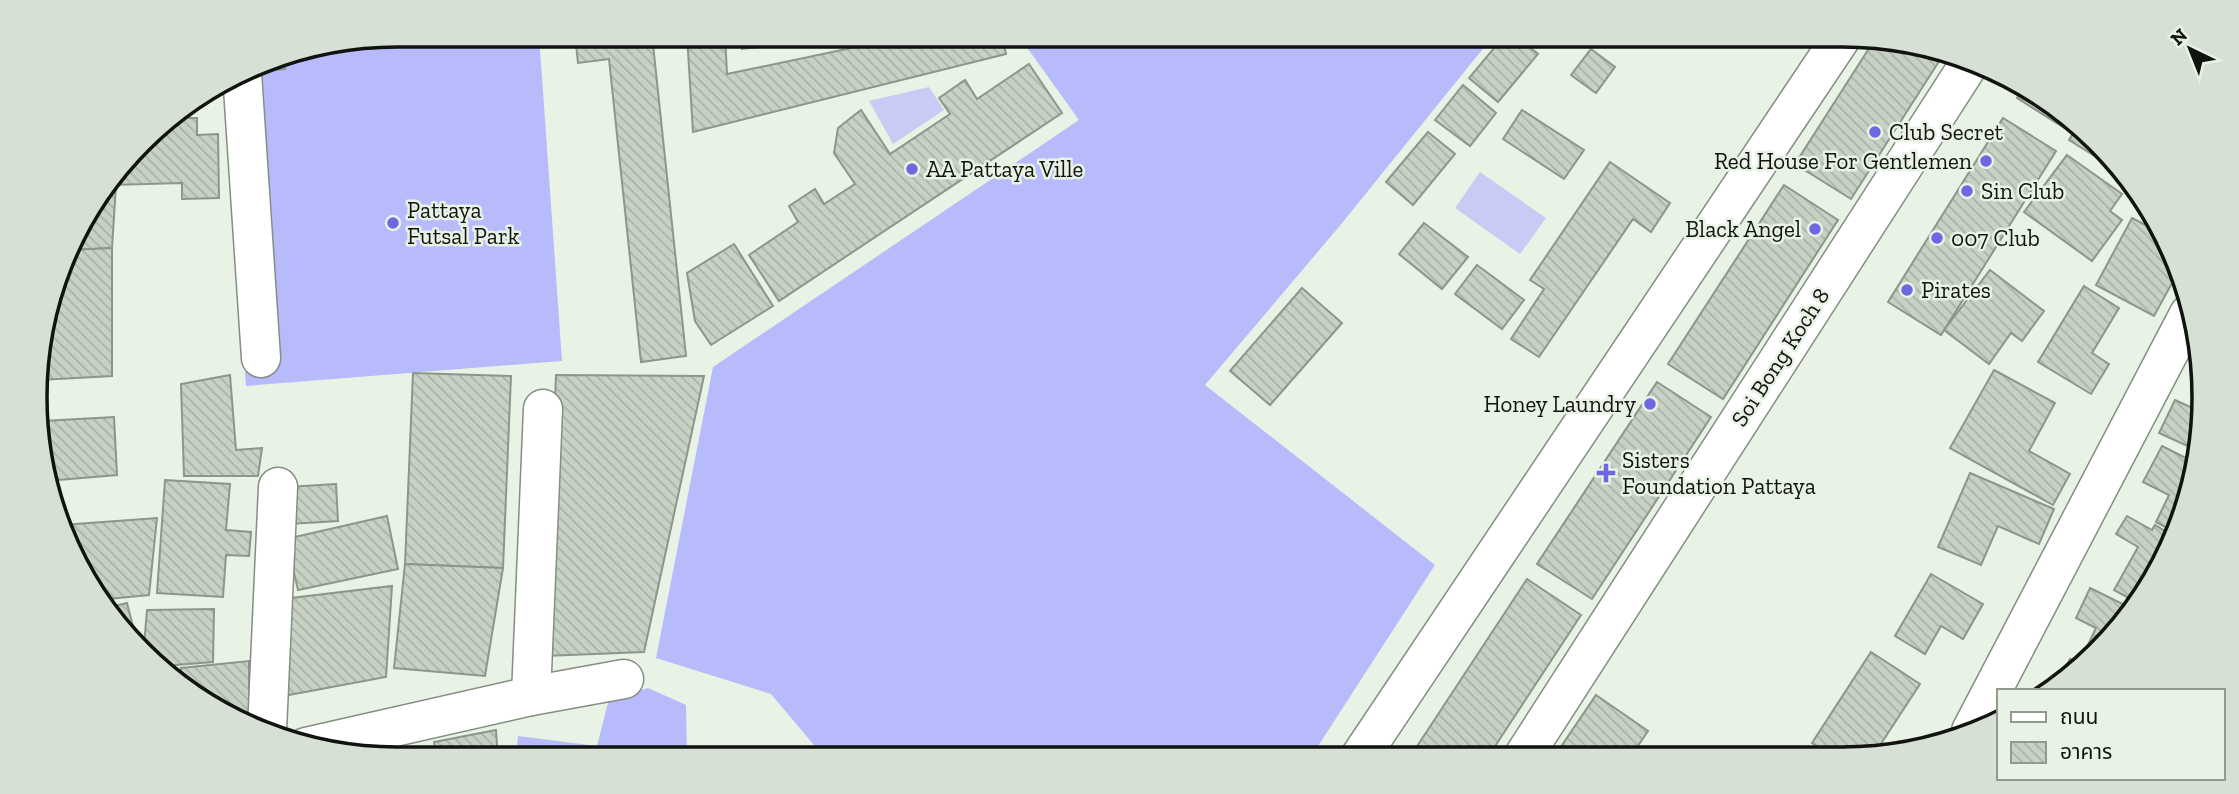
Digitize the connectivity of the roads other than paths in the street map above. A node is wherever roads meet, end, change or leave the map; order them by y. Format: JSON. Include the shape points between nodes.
{"nodes":[{"id":1,"x":1835,"y":47,"type":"edge"},
{"id":2,"x":1965,"y":70,"type":"edge"},
{"id":3,"x":243,"y":83,"type":"edge"},
{"id":4,"x":2184,"y":324,"type":"edge"},
{"id":5,"x":261,"y":358,"type":"dead end"},
{"id":6,"x":542,"y":409,"type":"dead end"},
{"id":7,"x":278,"y":486,"type":"dead end"},
{"id":8,"x":624,"y":680,"type":"dead end"},
{"id":9,"x":531,"y":696,"type":"junction"},
{"id":10,"x":1977,"y":720,"type":"edge"},
{"id":11,"x":267,"y":722,"type":"edge"},
{"id":12,"x":333,"y":741,"type":"edge"},
{"id":13,"x":1367,"y":747,"type":"edge"},
{"id":14,"x":1529,"y":747,"type":"edge"}],
"edges":[{"from":1,"to":13,"type":"street"},
{"from":2,"to":14,"type":"street","name":"Soi Bong Koch 8"},
{"from":3,"to":5,"type":"street"},
{"from":4,"to":10,"type":"street"},
{"from":6,"to":9,"type":"street"},
{"from":7,"to":11,"type":"street"},
{"from":8,"to":9,"type":"street"},
{"from":9,"to":12,"type":"street"}]}
